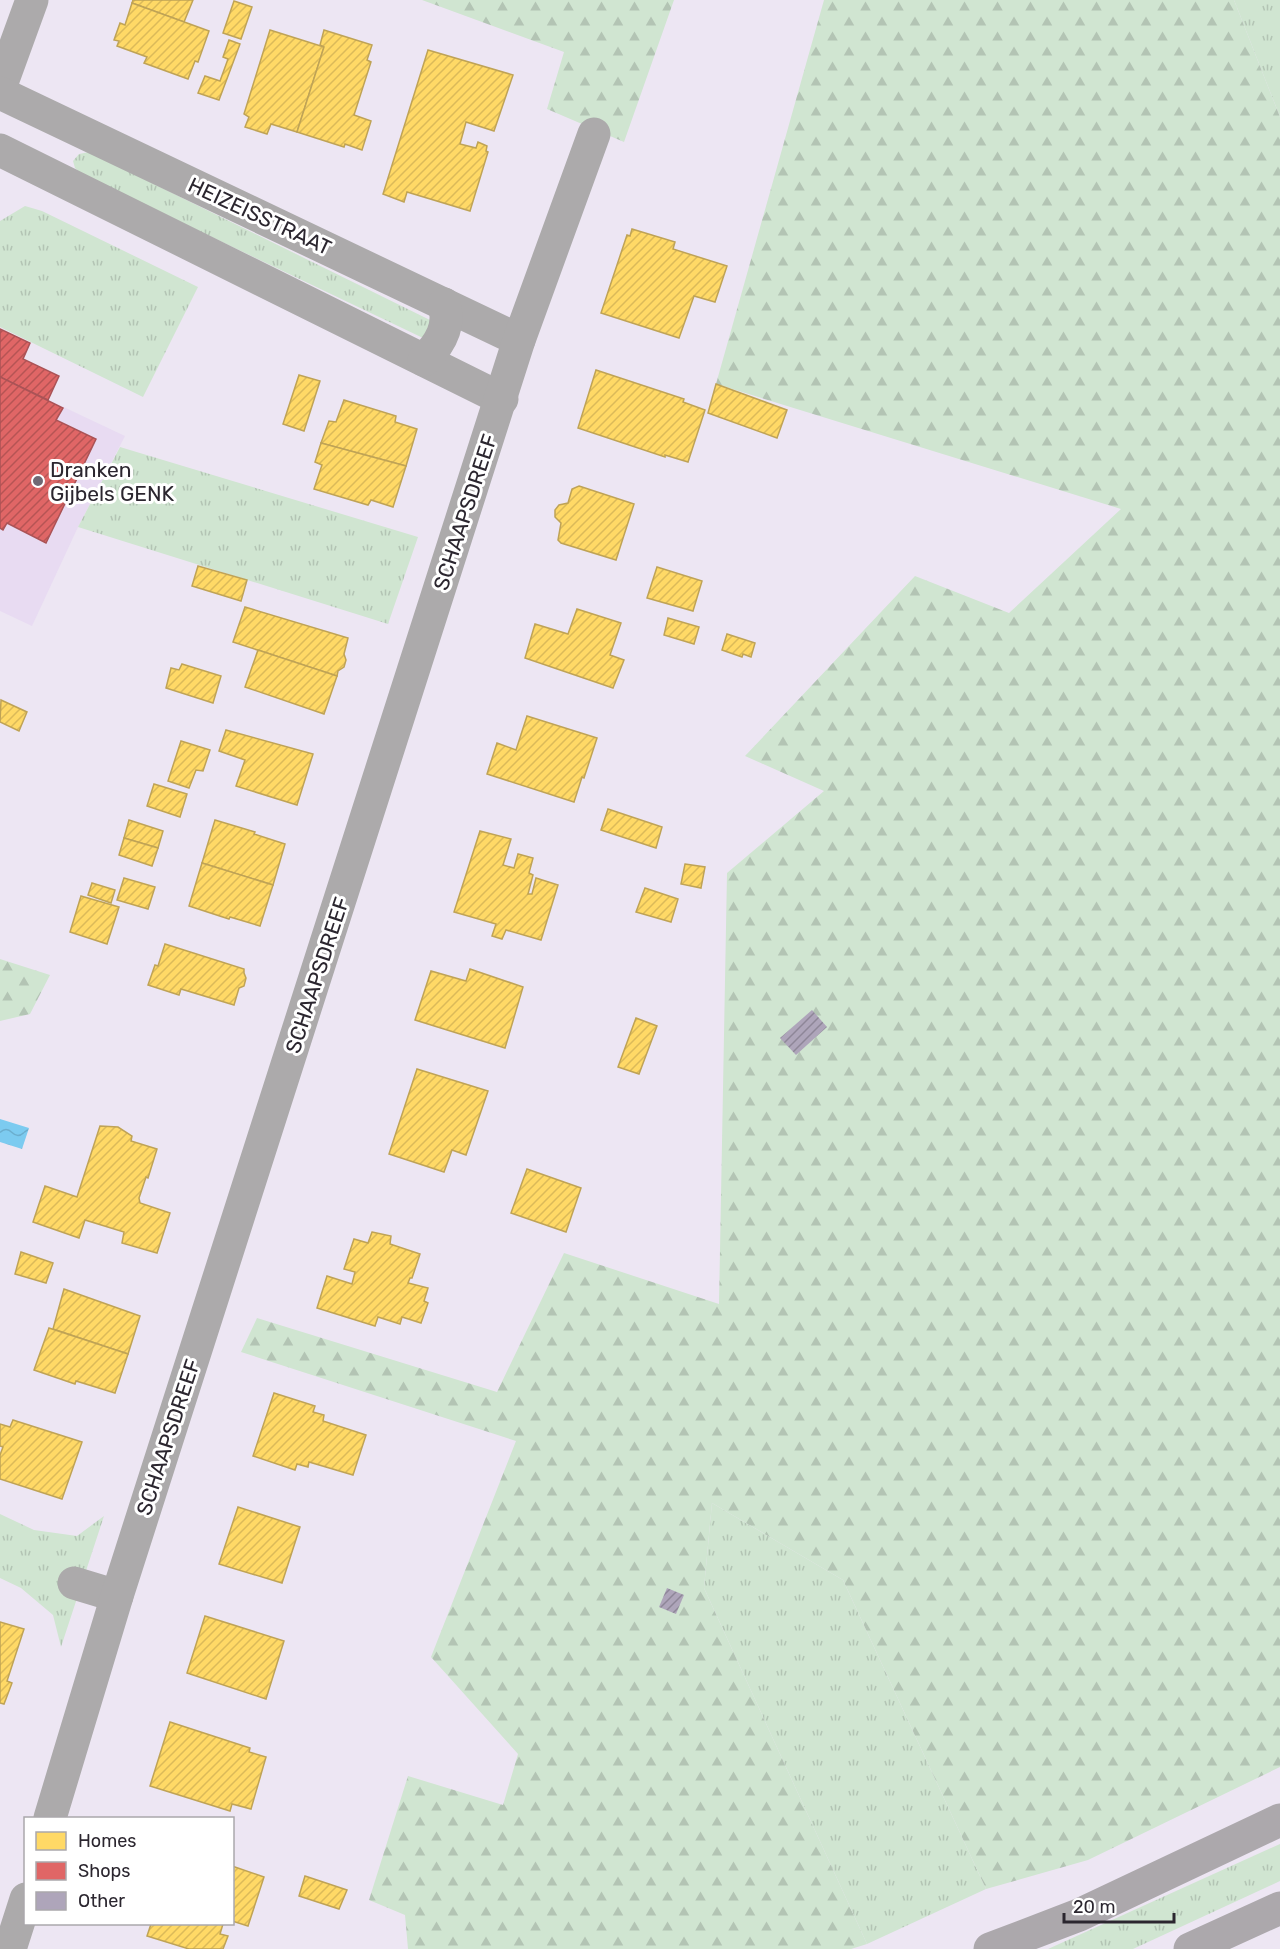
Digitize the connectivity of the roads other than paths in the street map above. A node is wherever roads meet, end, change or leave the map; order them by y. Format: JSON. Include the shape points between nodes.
{"nodes":[{"id":1,"x":32,"y":0,"type":"edge"},
{"id":2,"x":0,"y":88,"type":"edge"},
{"id":3,"x":0,"y":93,"type":"edge"},
{"id":4,"x":594,"y":134,"type":"dead end"},
{"id":5,"x":90,"y":136,"type":"junction"},
{"id":6,"x":0,"y":150,"type":"edge"},
{"id":7,"x":63,"y":181,"type":"junction"},
{"id":8,"x":444,"y":304,"type":"junction"},
{"id":9,"x":519,"y":340,"type":"junction"},
{"id":10,"x":424,"y":360,"type":"junction"},
{"id":11,"x":502,"y":399,"type":"junction"},
{"id":12,"x":74,"y":1582,"type":"dead end"},
{"id":13,"x":117,"y":1596,"type":"junction"},
{"id":14,"x":50,"y":1817,"type":"edge"},
{"id":15,"x":1280,"y":1820,"type":"edge"},
{"id":16,"x":24,"y":1905,"type":"edge"},
{"id":17,"x":1280,"y":1908,"type":"edge"},
{"id":18,"x":10,"y":1949,"type":"edge"},
{"id":19,"x":990,"y":1949,"type":"edge"},
{"id":20,"x":1190,"y":1949,"type":"edge"}],
"edges":[{"from":1,"to":2,"type":"street"},
{"from":3,"to":5,"type":"street","name":"HEIZEISSTRAAT"},
{"from":4,"to":9,"type":"street","name":"SCHAAPSDREEF"},
{"from":5,"to":7,"type":"street","via":[[74,143],[62,155]]},
{"from":5,"to":8,"type":"street","name":"HEIZEISSTRAAT"},
{"from":6,"to":7,"type":"street"},
{"from":7,"to":10,"type":"street"},
{"from":8,"to":9,"type":"street","name":"HEIZEISSTRAAT"},
{"from":8,"to":10,"type":"street","via":[[448,316],[440,344]]},
{"from":9,"to":11,"type":"street","name":"SCHAAPSDREEF"},
{"from":10,"to":11,"type":"street"},
{"from":11,"to":13,"type":"street","name":"SCHAAPSDREEF"},
{"from":12,"to":13,"type":"street"},
{"from":13,"to":14,"type":"street","name":"SCHAAPSDREEF"},
{"from":15,"to":19,"type":"highway","via":[[1079,1915]]},
{"from":16,"to":18,"type":"street"},
{"from":17,"to":20,"type":"highway"}]}
